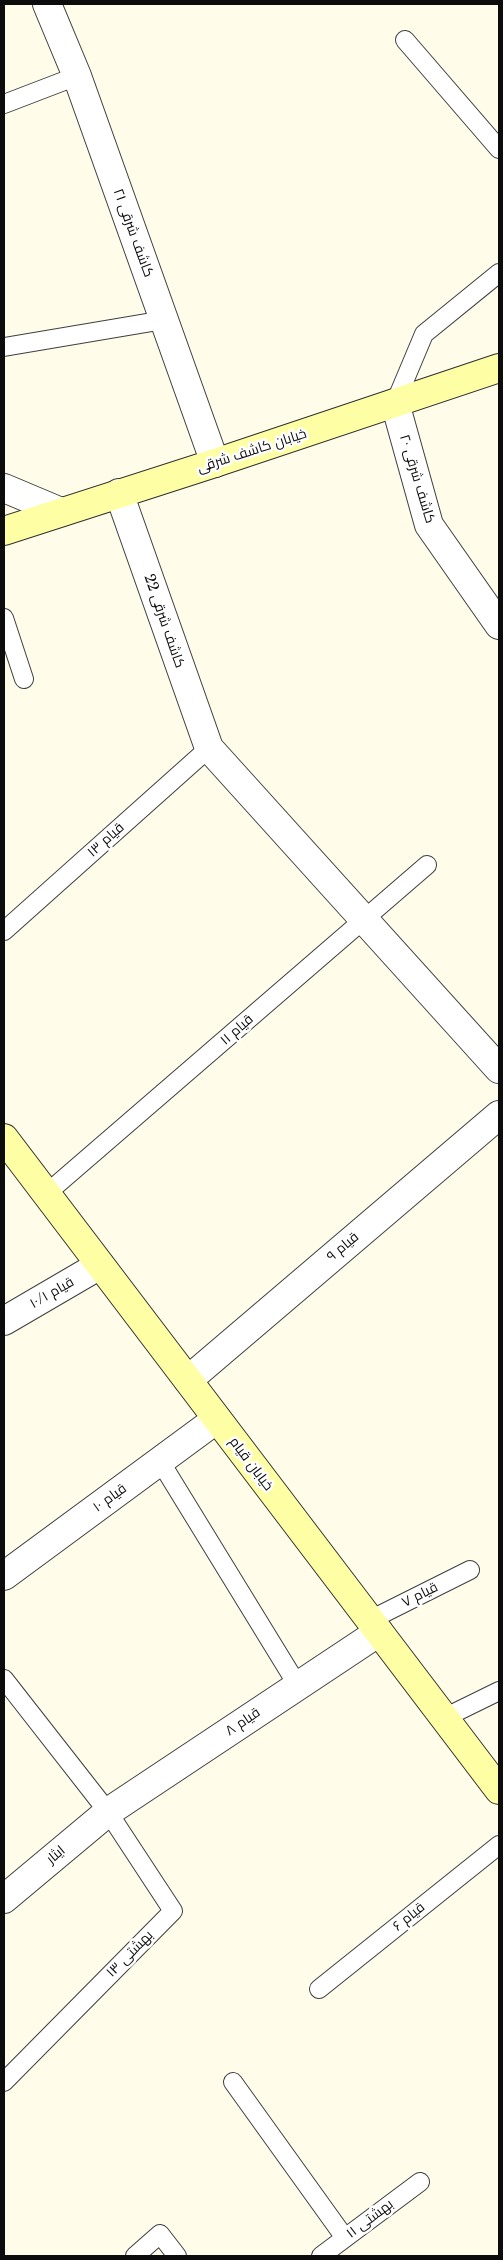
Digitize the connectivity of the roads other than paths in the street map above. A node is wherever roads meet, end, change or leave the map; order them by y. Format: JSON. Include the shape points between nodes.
{"nodes":[{"id":1,"x":47,"y":4,"type":"edge"},
{"id":2,"x":405,"y":40,"type":"dead end"},
{"id":3,"x":77,"y":76,"type":"junction"},
{"id":4,"x":4,"y":104,"type":"edge"},
{"id":5,"x":499,"y":149,"type":"edge"},
{"id":6,"x":499,"y":273,"type":"edge"},
{"id":7,"x":164,"y":320,"type":"junction"},
{"id":8,"x":4,"y":347,"type":"edge"},
{"id":9,"x":499,"y":368,"type":"edge"},
{"id":10,"x":395,"y":403,"type":"junction"},
{"id":11,"x":215,"y":463,"type":"junction"},
{"id":12,"x":4,"y":488,"type":"edge"},
{"id":13,"x":119,"y":493,"type":"junction"},
{"id":14,"x":61,"y":512,"type":"junction"},
{"id":15,"x":4,"y":531,"type":"edge"},
{"id":16,"x":4,"y":618,"type":"edge"},
{"id":17,"x":499,"y":625,"type":"edge"},
{"id":18,"x":24,"y":678,"type":"dead end"},
{"id":19,"x":209,"y":748,"type":"junction"},
{"id":20,"x":427,"y":865,"type":"dead end"},
{"id":21,"x":364,"y":920,"type":"junction"},
{"id":22,"x":4,"y":931,"type":"edge"},
{"id":23,"x":499,"y":1069,"type":"edge"},
{"id":24,"x":499,"y":1115,"type":"edge"},
{"id":25,"x":4,"y":1138,"type":"edge"},
{"id":26,"x":46,"y":1194,"type":"junction"},
{"id":27,"x":100,"y":1265,"type":"junction"},
{"id":28,"x":4,"y":1321,"type":"edge"},
{"id":29,"x":188,"y":1380,"type":"junction"},
{"id":30,"x":216,"y":1418,"type":"junction"},
{"id":31,"x":160,"y":1461,"type":"junction"},
{"id":32,"x":470,"y":1570,"type":"dead end"},
{"id":33,"x":4,"y":1576,"type":"edge"},
{"id":34,"x":374,"y":1626,"type":"junction"},
{"id":35,"x":4,"y":1679,"type":"edge"},
{"id":36,"x":298,"y":1686,"type":"junction"},
{"id":37,"x":499,"y":1691,"type":"edge"},
{"id":38,"x":444,"y":1718,"type":"junction"},
{"id":39,"x":499,"y":1790,"type":"edge"},
{"id":40,"x":108,"y":1812,"type":"junction"},
{"id":41,"x":499,"y":1845,"type":"edge"},
{"id":42,"x":4,"y":1899,"type":"edge"},
{"id":43,"x":319,"y":1989,"type":"dead end"},
{"id":44,"x":4,"y":2082,"type":"edge"},
{"id":45,"x":233,"y":2082,"type":"dead end"},
{"id":46,"x":420,"y":2182,"type":"dead end"},
{"id":47,"x":345,"y":2238,"type":"junction"},
{"id":48,"x":135,"y":2256,"type":"edge"},
{"id":49,"x":178,"y":2256,"type":"edge"},
{"id":50,"x":321,"y":2256,"type":"edge"}],
"edges":[{"from":1,"to":3,"type":"street","name":"کاشف شرقی ۲۱"},
{"from":2,"to":5,"type":"lane"},
{"from":3,"to":4,"type":"lane"},
{"from":3,"to":7,"type":"street","name":"کاشف شرقی ۲۱"},
{"from":6,"to":10,"type":"lane","via":[[424,334]]},
{"from":7,"to":8,"type":"lane"},
{"from":7,"to":11,"type":"street","name":"کاشف شرقی ۲۱"},
{"from":9,"to":10,"type":"main road","name":"خیابان کاشف شرقی"},
{"from":10,"to":11,"type":"main road","name":"خیابان کاشف شرقی"},
{"from":10,"to":17,"type":"street","name":"کاشف شرقی ۲۰","via":[[429,525]]},
{"from":11,"to":13,"type":"main road","name":"خیابان کاشف شرقی"},
{"from":12,"to":14,"type":"street"},
{"from":13,"to":14,"type":"main road","name":"خیابان کاشف شرقی"},
{"from":13,"to":19,"type":"street","name":"کاشف شرقی 22"},
{"from":14,"to":15,"type":"main road","name":"خیابان کاشف شرقی"},
{"from":16,"to":18,"type":"lane"},
{"from":19,"to":21,"type":"street"},
{"from":19,"to":22,"type":"lane","name":"قیام ۱۳"},
{"from":20,"to":21,"type":"lane","name":"قیام ۱۱"},
{"from":21,"to":23,"type":"street"},
{"from":21,"to":26,"type":"lane","name":"قیام ۱۱"},
{"from":24,"to":29,"type":"street","name":"قیام ۹"},
{"from":25,"to":26,"type":"main road","name":"خیابان قیام"},
{"from":26,"to":27,"type":"main road","name":"خیابان قیام"},
{"from":27,"to":28,"type":"street","name":"قیام ۱۰/۱"},
{"from":27,"to":29,"type":"main road","name":"خیابان قیام"},
{"from":29,"to":30,"type":"main road","name":"خیابان قیام"},
{"from":30,"to":31,"type":"street","name":"قیام ۱۰"},
{"from":30,"to":34,"type":"main road","name":"خیابان قیام"},
{"from":31,"to":33,"type":"street","name":"قیام ۱۰"},
{"from":31,"to":36,"type":"lane"},
{"from":32,"to":34,"type":"lane","name":"قیام ۷"},
{"from":34,"to":36,"type":"street","name":"قیام ۸"},
{"from":34,"to":38,"type":"main road","name":"خیابان قیام"},
{"from":35,"to":40,"type":"lane"},
{"from":36,"to":40,"type":"street","name":"قیام ۸"},
{"from":37,"to":38,"type":"lane"},
{"from":38,"to":39,"type":"main road","name":"خیابان قیام"},
{"from":40,"to":42,"type":"street","name":"ایثار"},
{"from":40,"to":44,"type":"lane","name":"بهشتی ۱۳","via":[[174,1911]]},
{"from":41,"to":43,"type":"lane","name":"قیام ۶"},
{"from":45,"to":47,"type":"lane"},
{"from":46,"to":47,"type":"lane","name":"بهشتی ۱۱"},
{"from":47,"to":50,"type":"lane","name":"بهشتی ۱۱"},
{"from":48,"to":49,"type":"lane","via":[[160,2234]]}]}
